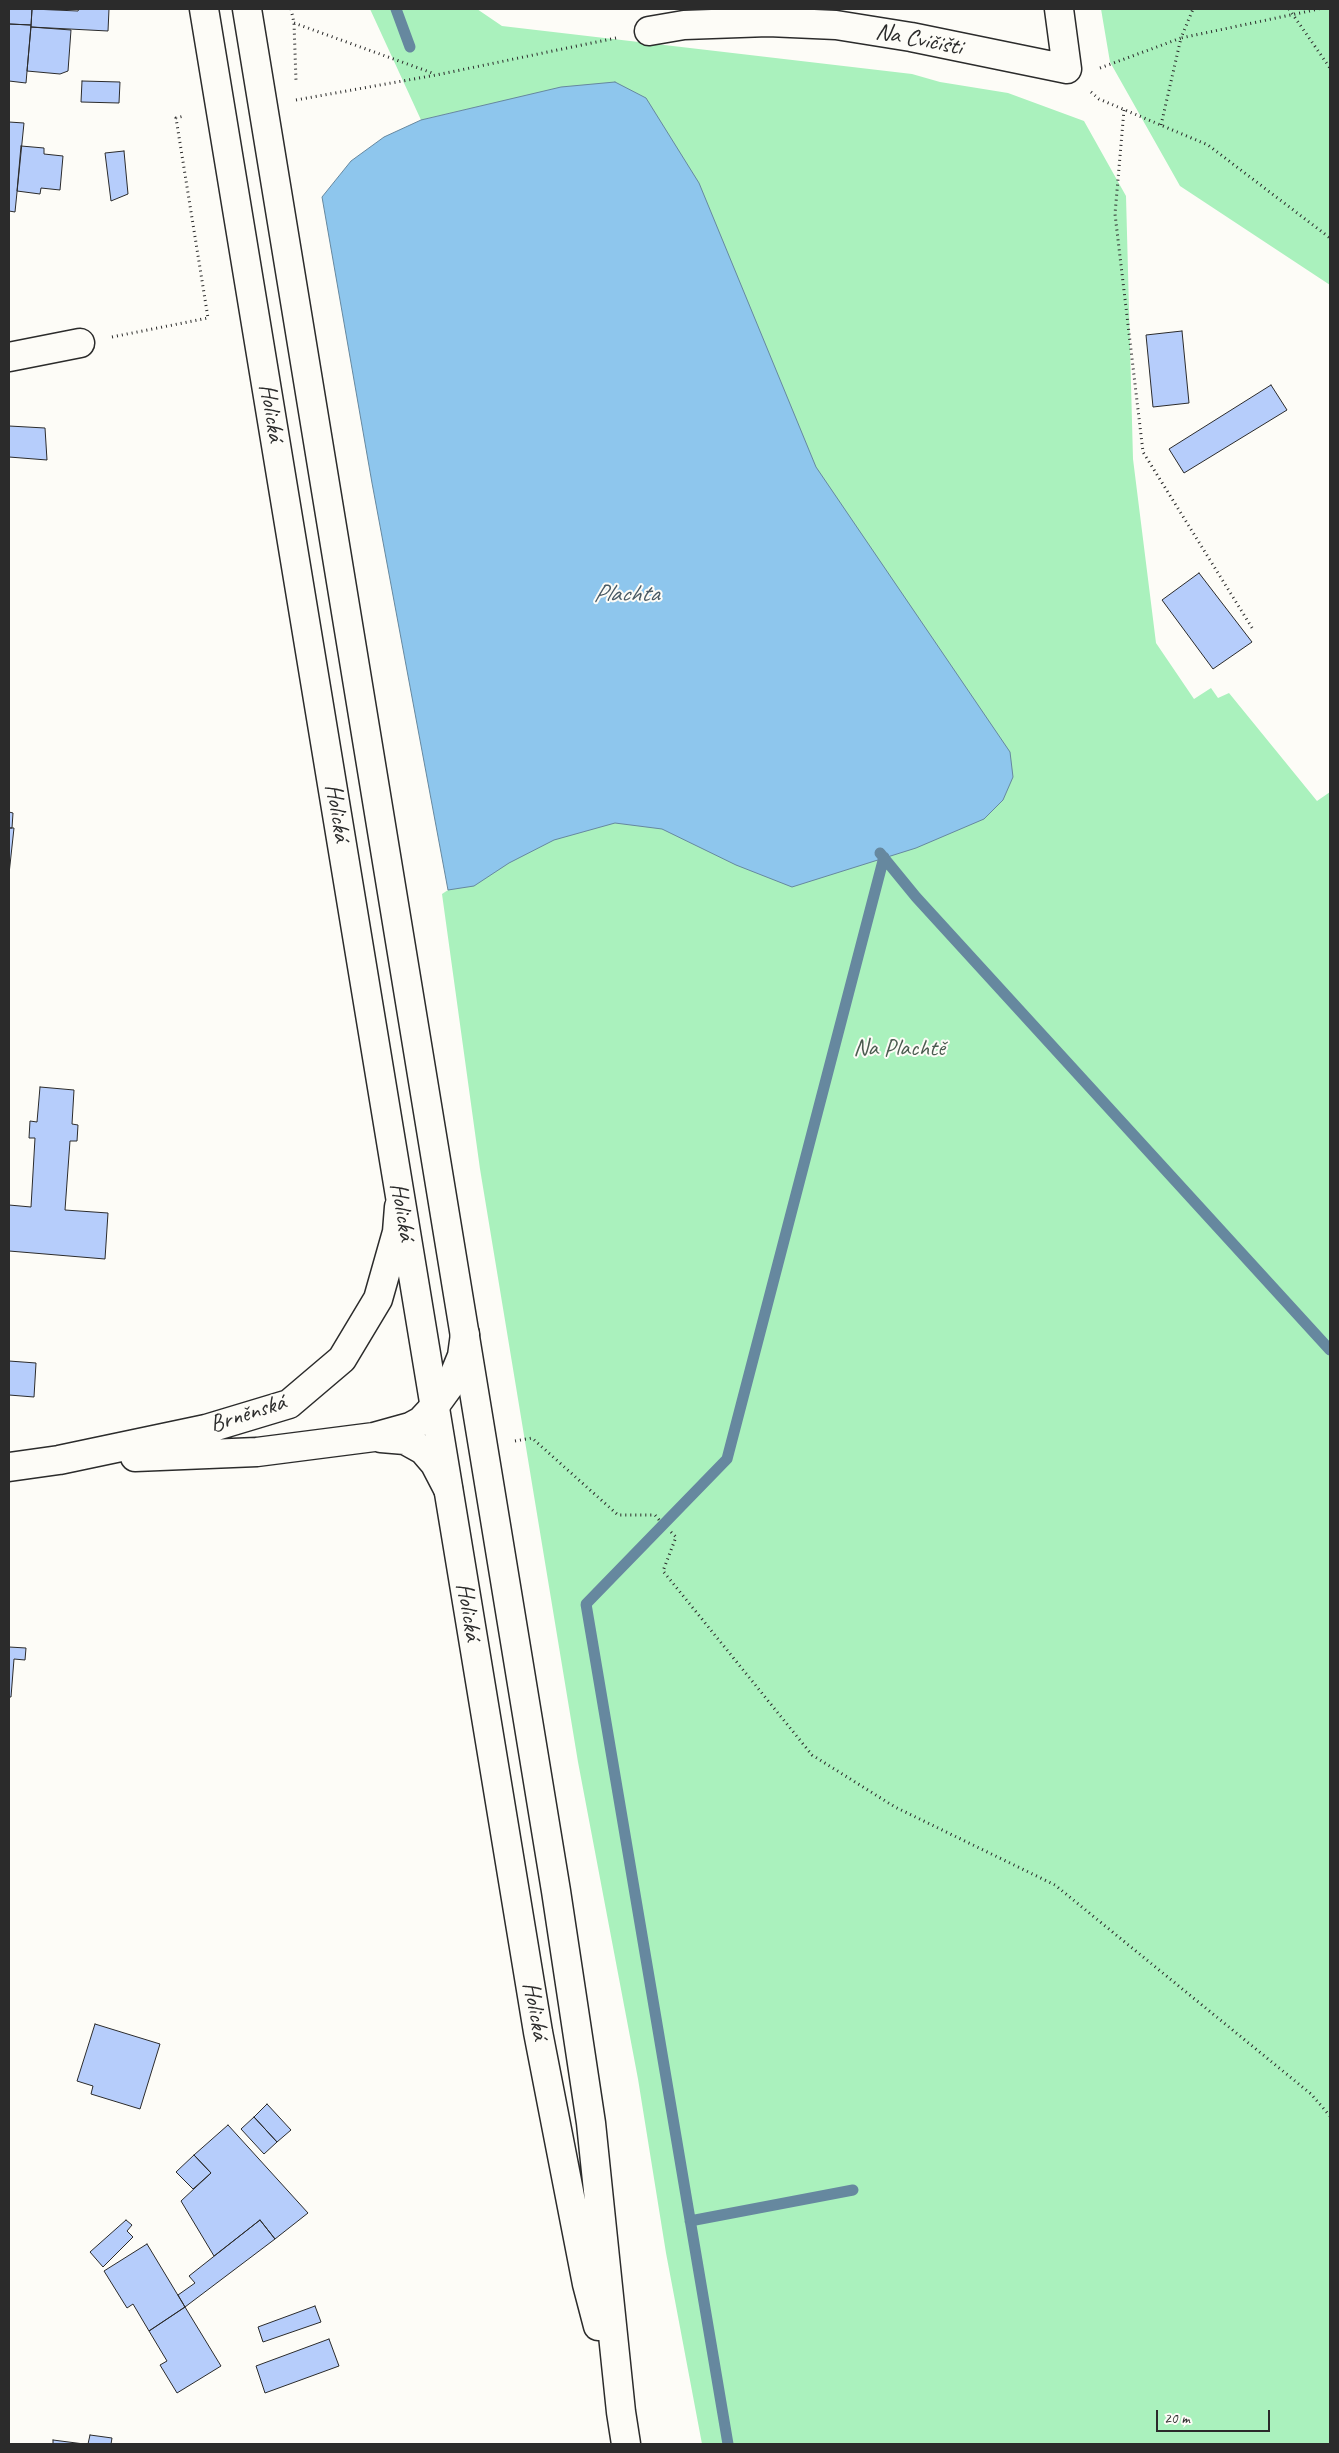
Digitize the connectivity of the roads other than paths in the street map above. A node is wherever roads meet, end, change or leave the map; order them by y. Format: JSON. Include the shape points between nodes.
{"nodes":[{"id":1,"x":204,"y":9,"type":"edge"},
{"id":2,"x":247,"y":9,"type":"edge"},
{"id":3,"x":1059,"y":9,"type":"edge"},
{"id":4,"x":649,"y":30,"type":"road end"},
{"id":5,"x":80,"y":344,"type":"road end"},
{"id":6,"x":9,"y":357,"type":"edge"},
{"id":7,"x":400,"y":1198,"type":"junction"},
{"id":8,"x":466,"y":1331,"type":"junction"},
{"id":9,"x":434,"y":1407,"type":"junction"},
{"id":10,"x":374,"y":1437,"type":"junction"},
{"id":11,"x":59,"y":1460,"type":"junction"},
{"id":12,"x":9,"y":1467,"type":"edge"},
{"id":13,"x":448,"y":1490,"type":"junction"},
{"id":14,"x":621,"y":2412,"type":"junction"},
{"id":15,"x":626,"y":2444,"type":"edge"}],
"edges":[{"from":1,"to":7,"type":"main road","name":"Holická"},
{"from":2,"to":8,"type":"main road","name":"Holická"},
{"from":3,"to":4,"type":"main road","name":"Na Cvičišti","via":[[1067,70],[911,37],[836,25],[768,22],[684,25]]},
{"from":5,"to":6,"type":"main road"},
{"from":7,"to":9,"type":"main road","name":"Holická"},
{"from":7,"to":11,"type":"main road","name":"Brněnská","via":[[397,1232],[378,1300],[342,1359],[289,1404],[206,1428]]},
{"from":8,"to":9,"type":"main road","name":"Brněnská","via":[[458,1368],[450,1386]]},
{"from":8,"to":14,"type":"main road","name":"Holická","via":[[591,2123]]},
{"from":9,"to":10,"type":"main road","name":"Brněnská","via":[[410,1427]]},
{"from":9,"to":13,"type":"main road","name":"Holická"},
{"from":10,"to":11,"type":"main road","name":"Brněnská","via":[[258,1452]]},
{"from":10,"to":13,"type":"main road","name":"Brněnská","via":[[405,1440],[423,1450],[435,1464]]},
{"from":11,"to":12,"type":"main road","name":"Brněnská"},
{"from":13,"to":14,"type":"main road","name":"Holická","via":[[538,2032],[587,2284]]},
{"from":14,"to":15,"type":"main road","name":"Holická"}]}
